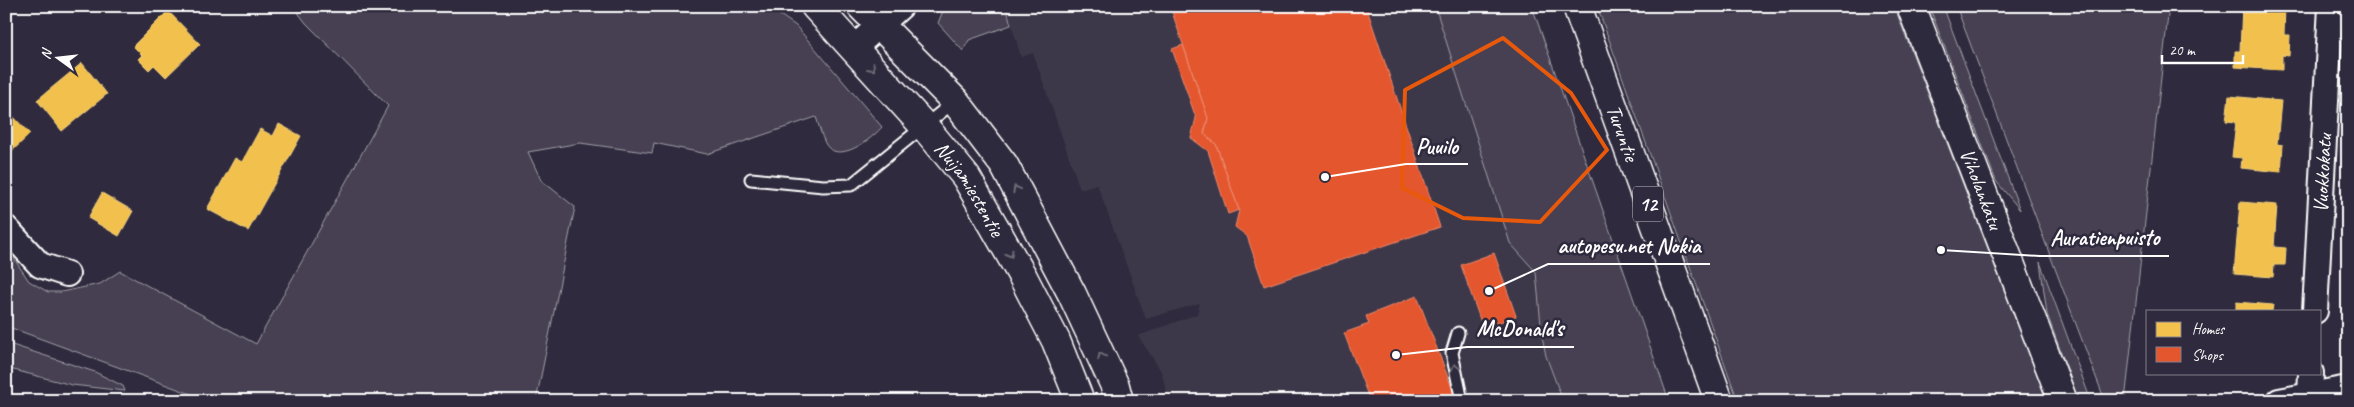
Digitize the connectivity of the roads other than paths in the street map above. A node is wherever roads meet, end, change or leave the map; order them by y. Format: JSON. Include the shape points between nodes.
{"nodes":[{"id":1,"x":815,"y":6,"type":"edge"},
{"id":2,"x":861,"y":6,"type":"edge"},
{"id":3,"x":901,"y":6,"type":"edge"},
{"id":4,"x":1577,"y":6,"type":"edge"},
{"id":5,"x":1911,"y":6,"type":"edge"},
{"id":6,"x":2331,"y":6,"type":"edge"},
{"id":7,"x":880,"y":25,"type":"junction"},
{"id":8,"x":854,"y":48,"type":"junction"},
{"id":9,"x":956,"y":101,"type":"junction"},
{"id":10,"x":924,"y":126,"type":"junction"},
{"id":11,"x":751,"y":179,"type":"dead end"},
{"id":12,"x":6,"y":228,"type":"edge"},
{"id":13,"x":67,"y":274,"type":"dead end"},
{"id":14,"x":2315,"y":310,"type":"edge"},
{"id":15,"x":1458,"y":333,"type":"dead end"},
{"id":16,"x":2311,"y":384,"type":"edge"},
{"id":17,"x":2348,"y":388,"type":"edge"},
{"id":18,"x":1080,"y":401,"type":"edge"},
{"id":19,"x":1119,"y":401,"type":"edge"},
{"id":20,"x":1462,"y":401,"type":"edge"},
{"id":21,"x":1719,"y":401,"type":"edge"},
{"id":22,"x":2063,"y":401,"type":"edge"},
{"id":23,"x":2279,"y":401,"type":"edge"}],
"edges":[{"from":1,"to":8,"type":"main road","name":"Nuijamiestentie"},
{"from":2,"to":7,"type":"main road","name":"Nuijamiestentie"},
{"from":3,"to":7,"type":"street"},
{"from":4,"to":21,"type":"main road","name":"Turuntie","number":"12"},
{"from":5,"to":22,"type":"main road","name":"Viholankatu"},
{"from":6,"to":14,"type":"street","name":"Vuokkokatu"},
{"from":7,"to":8,"type":"street"},
{"from":7,"to":9,"type":"main road","name":"Nuijamiestentie"},
{"from":8,"to":10,"type":"main road","name":"Nuijamiestentie","one_way":true},
{"from":9,"to":10,"type":"lane"},
{"from":19,"to":9,"type":"main road","name":"Nuijamiestentie","one_way":true,"via":[[1072,294],[1004,165]]},
{"from":10,"to":11,"type":"lane","via":[[851,185],[823,186]]},
{"from":10,"to":18,"type":"main road","name":"Nuijamiestentie","one_way":true,"via":[[966,177],[1023,277],[1056,341]]},
{"from":12,"to":13,"type":"street","via":[[40,265]]},
{"from":20,"to":15,"type":"lane","one_way":true,"via":[[1452,353]]},
{"from":16,"to":17,"type":"street"},
{"from":16,"to":23,"type":"street"}]}
